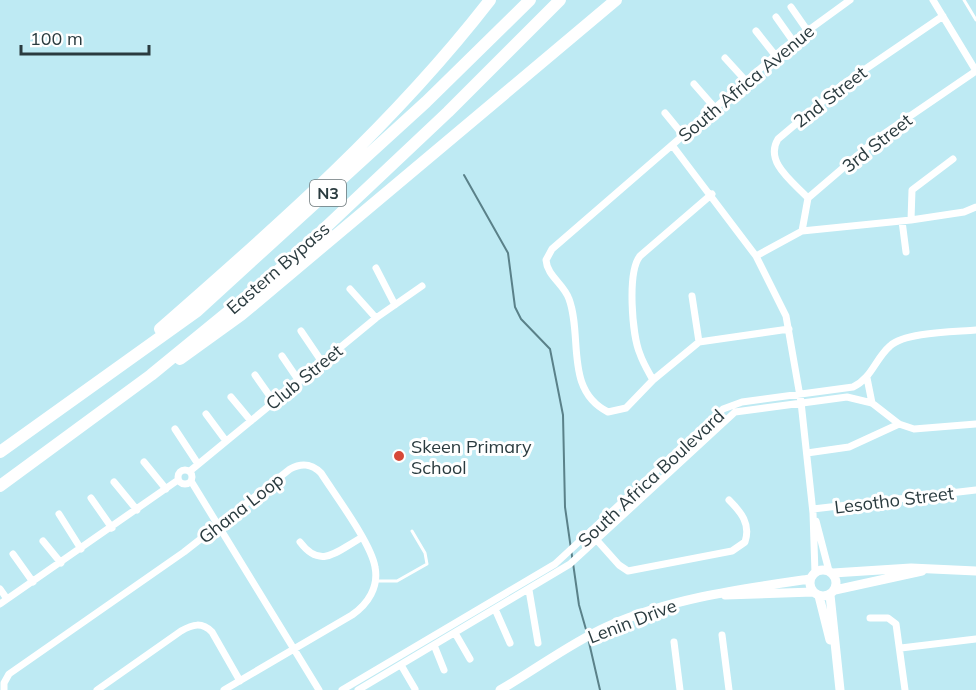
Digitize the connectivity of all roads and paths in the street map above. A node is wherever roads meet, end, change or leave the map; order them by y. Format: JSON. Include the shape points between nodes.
{"nodes":[{"id":1,"x":490,"y":0,"type":"edge"},
{"id":2,"x":530,"y":0,"type":"edge"},
{"id":3,"x":560,"y":0,"type":"edge"},
{"id":4,"x":616,"y":0,"type":"edge"},
{"id":5,"x":850,"y":0,"type":"edge"},
{"id":6,"x":933,"y":0,"type":"edge"},
{"id":7,"x":964,"y":0,"type":"edge"},
{"id":8,"x":839,"y":3,"type":"edge"},
{"id":9,"x":791,"y":7,"type":"dead end"},
{"id":10,"x":943,"y":16,"type":"junction"},
{"id":11,"x":776,"y":17,"type":"dead end"},
{"id":12,"x":976,"y":20,"type":"edge"},
{"id":13,"x":807,"y":30,"type":"junction"},
{"id":14,"x":756,"y":31,"type":"dead end"},
{"id":15,"x":793,"y":41,"type":"junction"},
{"id":16,"x":775,"y":55,"type":"junction"},
{"id":17,"x":725,"y":58,"type":"dead end"},
{"id":18,"x":976,"y":71,"type":"edge"},
{"id":19,"x":746,"y":81,"type":"junction"},
{"id":20,"x":694,"y":84,"type":"dead end"},
{"id":21,"x":715,"y":108,"type":"junction"},
{"id":22,"x":665,"y":113,"type":"dead end"},
{"id":23,"x":683,"y":135,"type":"junction"},
{"id":24,"x":672,"y":145,"type":"junction"},
{"id":25,"x":953,"y":159,"type":"dead end"},
{"id":26,"x":712,"y":194,"type":"junction"},
{"id":27,"x":808,"y":198,"type":"junction"},
{"id":28,"x":976,"y":207,"type":"edge"},
{"id":29,"x":911,"y":220,"type":"junction"},
{"id":30,"x":902,"y":221,"type":"junction"},
{"id":31,"x":801,"y":231,"type":"junction"},
{"id":32,"x":906,"y":252,"type":"dead end"},
{"id":33,"x":756,"y":256,"type":"junction"},
{"id":34,"x":376,"y":268,"type":"dead end"},
{"id":35,"x":422,"y":286,"type":"dead end"},
{"id":36,"x":350,"y":289,"type":"dead end"},
{"id":37,"x":692,"y":296,"type":"dead end"},
{"id":38,"x":395,"y":305,"type":"junction"},
{"id":39,"x":376,"y":318,"type":"junction"},
{"id":40,"x":789,"y":329,"type":"junction"},
{"id":41,"x":976,"y":330,"type":"edge"},
{"id":42,"x":301,"y":331,"type":"dead end"},
{"id":43,"x":699,"y":342,"type":"junction"},
{"id":44,"x":282,"y":356,"type":"dead end"},
{"id":45,"x":322,"y":362,"type":"junction"},
{"id":46,"x":112,"y":371,"type":"junction"},
{"id":47,"x":150,"y":375,"type":"junction"},
{"id":48,"x":255,"y":375,"type":"dead end"},
{"id":49,"x":867,"y":378,"type":"junction"},
{"id":50,"x":653,"y":380,"type":"junction"},
{"id":51,"x":299,"y":381,"type":"junction"},
{"id":52,"x":800,"y":393,"type":"junction"},
{"id":53,"x":231,"y":397,"type":"dead end"},
{"id":54,"x":274,"y":402,"type":"junction"},
{"id":55,"x":801,"y":402,"type":"junction"},
{"id":56,"x":872,"y":403,"type":"junction"},
{"id":57,"x":206,"y":414,"type":"dead end"},
{"id":58,"x":251,"y":421,"type":"junction"},
{"id":59,"x":899,"y":424,"type":"junction"},
{"id":60,"x":976,"y":424,"type":"edge"},
{"id":61,"x":175,"y":429,"type":"dead end"},
{"id":62,"x":226,"y":441,"type":"junction"},
{"id":63,"x":0,"y":452,"type":"edge"},
{"id":64,"x":807,"y":453,"type":"junction"},
{"id":65,"x":144,"y":462,"type":"dead end"},
{"id":66,"x":198,"y":464,"type":"junction"},
{"id":67,"x":189,"y":471,"type":"junction"},
{"id":68,"x":178,"y":480,"type":"junction"},
{"id":69,"x":191,"y":481,"type":"junction"},
{"id":70,"x":114,"y":482,"type":"dead end"},
{"id":71,"x":0,"y":486,"type":"edge"},
{"id":72,"x":166,"y":489,"type":"junction"},
{"id":73,"x":976,"y":490,"type":"edge"},
{"id":74,"x":91,"y":498,"type":"dead end"},
{"id":75,"x":729,"y":500,"type":"dead end"},
{"id":76,"x":137,"y":510,"type":"junction"},
{"id":77,"x":813,"y":511,"type":"junction"},
{"id":78,"x":59,"y":514,"type":"dead end"},
{"id":79,"x":220,"y":525,"type":"junction"},
{"id":80,"x":112,"y":528,"type":"junction"},
{"id":81,"x":412,"y":531,"type":"dead end"},
{"id":82,"x":590,"y":534,"type":"junction"},
{"id":83,"x":361,"y":538,"type":"junction"},
{"id":84,"x":43,"y":541,"type":"dead end"},
{"id":85,"x":597,"y":541,"type":"junction"},
{"id":86,"x":300,"y":542,"type":"dead end"},
{"id":87,"x":81,"y":549,"type":"junction"},
{"id":88,"x":13,"y":554,"type":"dead end"},
{"id":89,"x":60,"y":563,"type":"junction"},
{"id":90,"x":930,"y":569,"type":"junction"},
{"id":91,"x":976,"y":571,"type":"edge"},
{"id":92,"x":831,"y":572,"type":"junction"},
{"id":93,"x":813,"y":576,"type":"junction"},
{"id":94,"x":375,"y":581,"type":"junction"},
{"id":95,"x":33,"y":582,"type":"junction"},
{"id":96,"x":0,"y":589,"type":"edge"},
{"id":97,"x":529,"y":590,"type":"junction"},
{"id":98,"x":832,"y":593,"type":"junction"},
{"id":99,"x":816,"y":594,"type":"junction"},
{"id":100,"x":705,"y":595,"type":"junction"},
{"id":101,"x":7,"y":599,"type":"junction"},
{"id":102,"x":0,"y":604,"type":"edge"},
{"id":103,"x":495,"y":609,"type":"junction"},
{"id":104,"x":870,"y":618,"type":"dead end"},
{"id":105,"x":455,"y":633,"type":"junction"},
{"id":106,"x":722,"y":635,"type":"dead end"},
{"id":107,"x":976,"y":639,"type":"edge"},
{"id":108,"x":674,"y":642,"type":"dead end"},
{"id":109,"x":510,"y":643,"type":"dead end"},
{"id":110,"x":538,"y":643,"type":"dead end"},
{"id":111,"x":434,"y":645,"type":"junction"},
{"id":112,"x":901,"y":648,"type":"junction"},
{"id":113,"x":295,"y":649,"type":"junction"},
{"id":114,"x":470,"y":659,"type":"dead end"},
{"id":115,"x":401,"y":665,"type":"junction"},
{"id":116,"x":444,"y":670,"type":"dead end"},
{"id":117,"x":838,"y":675,"type":"junction"},
{"id":118,"x":240,"y":681,"type":"junction"},
{"id":119,"x":363,"y":689,"type":"edge"},
{"id":120,"x":415,"y":689,"type":"edge"},
{"id":121,"x":4,"y":690,"type":"edge"},
{"id":122,"x":97,"y":690,"type":"edge"},
{"id":123,"x":224,"y":690,"type":"edge"},
{"id":124,"x":319,"y":690,"type":"edge"},
{"id":125,"x":342,"y":690,"type":"edge"},
{"id":126,"x":500,"y":690,"type":"edge"},
{"id":127,"x":680,"y":690,"type":"edge"},
{"id":128,"x":729,"y":690,"type":"edge"},
{"id":129,"x":840,"y":690,"type":"edge"},
{"id":130,"x":904,"y":690,"type":"edge"}],
"edges":[{"from":1,"to":46,"type":"highway","via":[[347,161]]},
{"from":2,"to":46,"type":"highway","name":"Eastern Bypass","number":"N3","via":[[273,244],[197,311]]},
{"from":3,"to":47,"type":"highway","name":"Eastern Bypass","number":"N3","via":[[290,261]]},
{"from":4,"to":47,"type":"highway","via":[[241,315],[191,352]]},
{"from":5,"to":8,"type":"street","name":"South Africa Avenue"},
{"from":6,"to":10,"type":"street"},
{"from":7,"to":12,"type":"lane"},
{"from":8,"to":13,"type":"street","name":"South Africa Avenue"},
{"from":9,"to":13,"type":"street"},
{"from":10,"to":18,"type":"street"},
{"from":10,"to":27,"type":"street","name":"2nd Street","via":[[842,85],[778,139],[773,149],[777,164]]},
{"from":11,"to":15,"type":"street"},
{"from":13,"to":15,"type":"street","name":"South Africa Avenue"},
{"from":14,"to":16,"type":"street"},
{"from":15,"to":16,"type":"street","name":"South Africa Avenue"},
{"from":16,"to":19,"type":"street","name":"South Africa Avenue"},
{"from":17,"to":19,"type":"street"},
{"from":18,"to":27,"type":"street","name":"3rd Street","via":[[878,138]]},
{"from":19,"to":21,"type":"street","name":"South Africa Avenue"},
{"from":20,"to":21,"type":"street"},
{"from":21,"to":23,"type":"street","name":"South Africa Avenue"},
{"from":22,"to":23,"type":"street"},
{"from":23,"to":24,"type":"street","name":"South Africa Avenue"},
{"from":24,"to":26,"type":"street"},
{"from":24,"to":50,"type":"street","name":"South Africa Avenue","via":[[552,249],[546,260],[549,271],[569,298],[579,380],[591,398],[608,412],[621,411]]},
{"from":25,"to":29,"type":"street","via":[[912,190]]},
{"from":26,"to":33,"type":"street"},
{"from":26,"to":50,"type":"street","via":[[640,256],[634,267],[637,343]]},
{"from":27,"to":31,"type":"street"},
{"from":28,"to":29,"type":"street"},
{"from":29,"to":30,"type":"street"},
{"from":30,"to":31,"type":"street"},
{"from":30,"to":32,"type":"street"},
{"from":31,"to":33,"type":"street"},
{"from":33,"to":40,"type":"street","via":[[783,308]]},
{"from":34,"to":38,"type":"street"},
{"from":35,"to":38,"type":"street","name":"Club Street"},
{"from":36,"to":39,"type":"street"},
{"from":37,"to":43,"type":"street"},
{"from":38,"to":39,"type":"street","name":"Club Street"},
{"from":39,"to":45,"type":"street","name":"Club Street"},
{"from":40,"to":43,"type":"street"},
{"from":40,"to":52,"type":"street"},
{"from":41,"to":49,"type":"street","via":[[896,342]]},
{"from":42,"to":45,"type":"street"},
{"from":43,"to":50,"type":"street"},
{"from":44,"to":51,"type":"street"},
{"from":45,"to":51,"type":"street","name":"Club Street"},
{"from":46,"to":63,"type":"highway","name":"Eastern Bypass","number":"N3"},
{"from":47,"to":71,"type":"highway","name":"Eastern Bypass","number":"N3"},
{"from":48,"to":54,"type":"street"},
{"from":49,"to":52,"type":"street","name":"South Africa Boulevard","via":[[845,389]]},
{"from":49,"to":56,"type":"street"},
{"from":51,"to":54,"type":"street","name":"Club Street"},
{"from":52,"to":55,"type":"street"},
{"from":52,"to":82,"type":"street","name":"South Africa Boulevard","via":[[723,409]]},
{"from":53,"to":58,"type":"street"},
{"from":54,"to":58,"type":"street","name":"Club Street"},
{"from":55,"to":56,"type":"street","name":"South Africa Boulevard","via":[[847,397]]},
{"from":55,"to":64,"type":"street"},
{"from":55,"to":85,"type":"street","name":"South Africa Boulevard","via":[[730,414]]},
{"from":56,"to":59,"type":"street","name":"South Africa Boulevard"},
{"from":57,"to":62,"type":"street"},
{"from":58,"to":62,"type":"street","name":"Club Street"},
{"from":59,"to":60,"type":"street","name":"South Africa Boulevard","via":[[923,430]]},
{"from":59,"to":64,"type":"street","via":[[849,447]]},
{"from":61,"to":66,"type":"street"},
{"from":62,"to":66,"type":"street","name":"Club Street"},
{"from":64,"to":77,"type":"street"},
{"from":65,"to":72,"type":"street"},
{"from":66,"to":67,"type":"street","name":"Club Street"},
{"from":67,"to":68,"type":"street","name":"Club Street","via":[[181,471]]},
{"from":67,"to":69,"type":"street"},
{"from":68,"to":69,"type":"street","via":[[183,484]]},
{"from":68,"to":72,"type":"street"},
{"from":69,"to":79,"type":"street"},
{"from":70,"to":76,"type":"street"},
{"from":72,"to":76,"type":"street"},
{"from":73,"to":77,"type":"street","name":"Lesotho Street"},
{"from":74,"to":80,"type":"street"},
{"from":75,"to":85,"type":"street","via":[[742,515],[747,529],[745,542],[732,551],[628,571]]},
{"from":76,"to":80,"type":"street"},
{"from":77,"to":92,"type":"street"},
{"from":77,"to":93,"type":"street"},
{"from":78,"to":87,"type":"street"},
{"from":79,"to":83,"type":"street","name":"Ghana Loop","via":[[290,470],[307,465],[321,473]]},
{"from":79,"to":113,"type":"street"},
{"from":79,"to":121,"type":"street","name":"Ghana Loop","via":[[9,674]]},
{"from":80,"to":87,"type":"street"},
{"from":81,"to":94,"type":"lane","via":[[427,557],[425,566],[398,581]]},
{"from":82,"to":85,"type":"street"},
{"from":82,"to":125,"type":"street","name":"South Africa Boulevard","via":[[561,561]]},
{"from":83,"to":86,"type":"street","via":[[319,558]]},
{"from":83,"to":94,"type":"street","name":"Ghana Loop","via":[[374,561]]},
{"from":84,"to":89,"type":"street"},
{"from":85,"to":97,"type":"street","name":"South Africa Boulevard"},
{"from":87,"to":89,"type":"street"},
{"from":88,"to":95,"type":"street"},
{"from":89,"to":95,"type":"street"},
{"from":90,"to":91,"type":"street"},
{"from":90,"to":92,"type":"street"},
{"from":90,"to":98,"type":"street"},
{"from":92,"to":93,"type":"street","via":[[822,570]]},
{"from":92,"to":98,"type":"street","via":[[837,581]]},
{"from":93,"to":99,"type":"street"},
{"from":93,"to":100,"type":"street"},
{"from":94,"to":113,"type":"street","via":[[362,609]]},
{"from":95,"to":101,"type":"street"},
{"from":96,"to":101,"type":"street"},
{"from":97,"to":103,"type":"street","name":"South Africa Boulevard"},
{"from":97,"to":110,"type":"street"},
{"from":98,"to":99,"type":"street"},
{"from":98,"to":117,"type":"street"},
{"from":99,"to":100,"type":"street"},
{"from":99,"to":117,"type":"street"},
{"from":100,"to":126,"type":"street","name":"Lenin Drive","via":[[616,623]]},
{"from":101,"to":102,"type":"street"},
{"from":103,"to":105,"type":"street","name":"South Africa Boulevard"},
{"from":103,"to":109,"type":"street"},
{"from":104,"to":112,"type":"street","via":[[893,620]]},
{"from":105,"to":111,"type":"street","name":"South Africa Boulevard"},
{"from":105,"to":114,"type":"street"},
{"from":106,"to":128,"type":"street"},
{"from":107,"to":112,"type":"street"},
{"from":108,"to":127,"type":"street"},
{"from":111,"to":115,"type":"street","name":"South Africa Boulevard"},
{"from":111,"to":116,"type":"street"},
{"from":112,"to":130,"type":"street"},
{"from":113,"to":118,"type":"street"},
{"from":113,"to":124,"type":"street"},
{"from":115,"to":119,"type":"street","name":"South Africa Boulevard"},
{"from":115,"to":120,"type":"street"},
{"from":117,"to":129,"type":"street"},
{"from":118,"to":122,"type":"street","via":[[212,632],[196,624],[181,630]]},
{"from":118,"to":123,"type":"street"}]}
